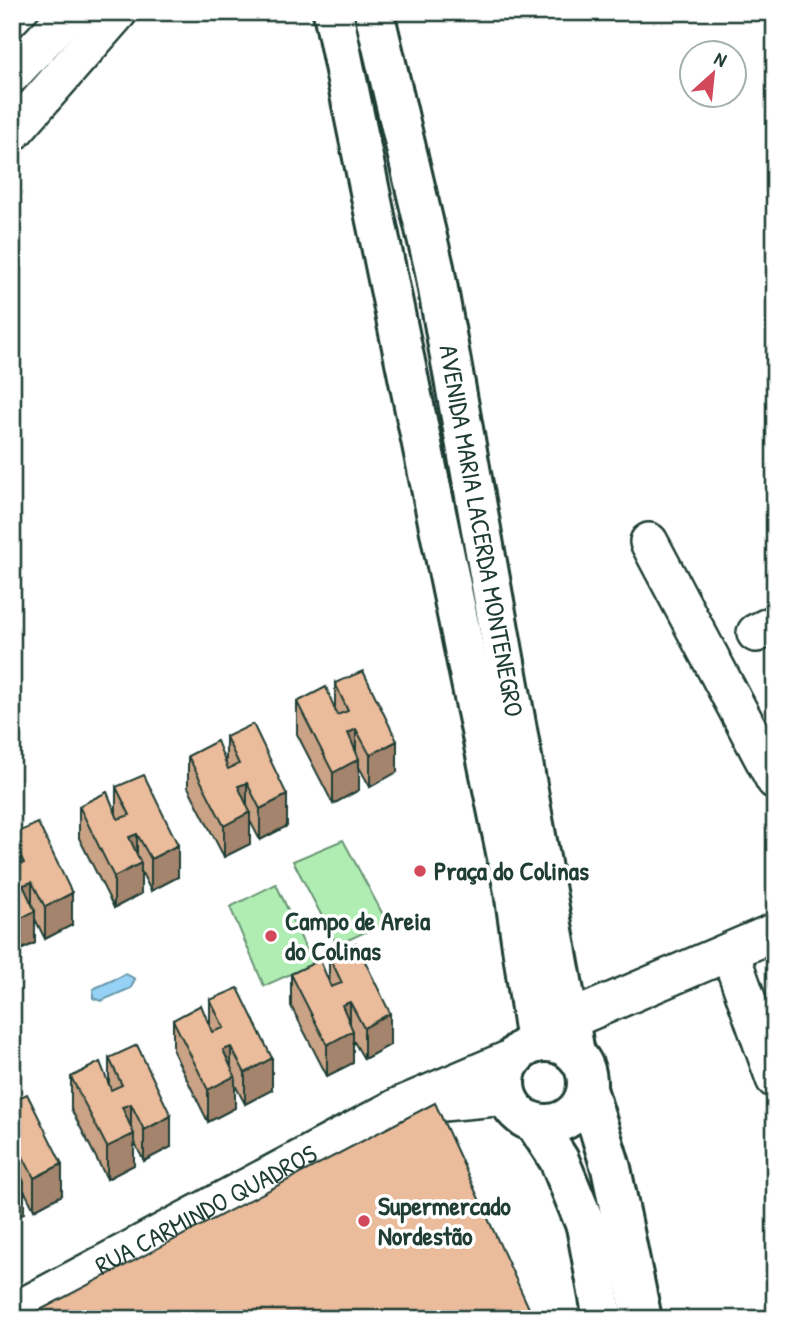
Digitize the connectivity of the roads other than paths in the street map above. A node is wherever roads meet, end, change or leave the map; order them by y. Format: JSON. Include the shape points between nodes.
{"nodes":[{"id":1,"x":70,"y":12,"type":"edge"},
{"id":2,"x":334,"y":12,"type":"edge"},
{"id":3,"x":373,"y":12,"type":"edge"},
{"id":4,"x":102,"y":18,"type":"edge"},
{"id":5,"x":12,"y":74,"type":"edge"},
{"id":6,"x":12,"y":133,"type":"edge"},
{"id":7,"x":649,"y":542,"type":"dead end"},
{"id":8,"x":775,"y":780,"type":"edge"},
{"id":9,"x":775,"y":932,"type":"edge"},
{"id":10,"x":730,"y":953,"type":"junction"},
{"id":11,"x":572,"y":1036,"type":"junction"},
{"id":12,"x":524,"y":1050,"type":"junction"},
{"id":13,"x":775,"y":1079,"type":"edge"},
{"id":14,"x":587,"y":1089,"type":"junction"},
{"id":15,"x":507,"y":1097,"type":"junction"},
{"id":16,"x":400,"y":1106,"type":"junction"},
{"id":17,"x":534,"y":1123,"type":"junction"},
{"id":18,"x":12,"y":1313,"type":"edge"},
{"id":19,"x":603,"y":1319,"type":"edge"},
{"id":20,"x":642,"y":1319,"type":"edge"}],
"edges":[{"from":1,"to":5,"type":"street"},
{"from":2,"to":12,"type":"main road","name":"AVENIDA MARIA LACERDA MONTENEGRO","via":[[514,891]]},
{"from":3,"to":11,"type":"main road","name":"AVENIDA MARIA LACERDA MONTENEGRO","via":[[434,267]]},
{"from":4,"to":6,"type":"street"},
{"from":7,"to":8,"type":"street"},
{"from":9,"to":10,"type":"street"},
{"from":10,"to":11,"type":"street"},
{"from":10,"to":13,"type":"street"},
{"from":11,"to":12,"type":"main road","via":[[560,1044],[548,1041]]},
{"from":11,"to":14,"type":"main road","via":[[586,1069]]},
{"from":12,"to":15,"type":"main road","via":[[507,1070]]},
{"from":12,"to":16,"type":"street","name":"RUA CARMINDO QUADROS"},
{"from":14,"to":17,"type":"main road","via":[[582,1105],[569,1118],[552,1124]]},
{"from":14,"to":20,"type":"main road","via":[[611,1168]]},
{"from":15,"to":16,"type":"street","name":"RUA CARMINDO QUADROS"},
{"from":15,"to":17,"type":"main road","via":[[517,1113]]},
{"from":16,"to":18,"type":"street","name":"RUA CARMINDO QUADROS"},
{"from":17,"to":19,"type":"main road","via":[[559,1160],[586,1226]]}]}
